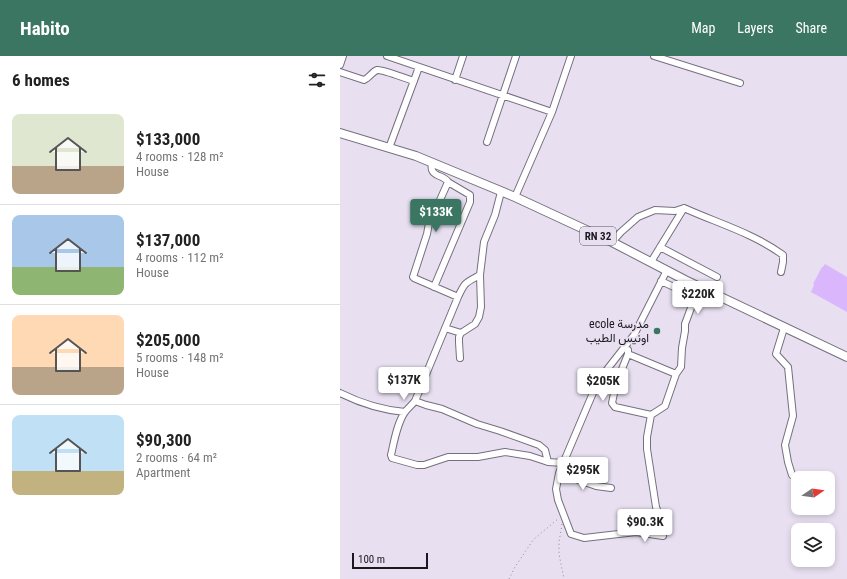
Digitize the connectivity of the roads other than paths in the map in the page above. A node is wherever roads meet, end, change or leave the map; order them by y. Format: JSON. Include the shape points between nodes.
{"nodes":[{"id":1,"x":343,"y":56,"type":"edge"},
{"id":2,"x":387,"y":56,"type":"edge"},
{"id":3,"x":463,"y":56,"type":"edge"},
{"id":4,"x":516,"y":56,"type":"edge"},
{"id":5,"x":571,"y":56,"type":"edge"},
{"id":6,"x":654,"y":56,"type":"edge"},
{"id":7,"x":340,"y":65,"type":"edge"},
{"id":8,"x":419,"y":67,"type":"junction"},
{"id":9,"x":340,"y":72,"type":"edge"},
{"id":10,"x":455,"y":80,"type":"junction"},
{"id":11,"x":414,"y":81,"type":"junction"},
{"id":12,"x":740,"y":83,"type":"dead end"},
{"id":13,"x":502,"y":95,"type":"junction"},
{"id":14,"x":552,"y":112,"type":"junction"},
{"id":15,"x":340,"y":133,"type":"edge"},
{"id":16,"x":488,"y":142,"type":"dead end"},
{"id":17,"x":389,"y":148,"type":"junction"},
{"id":18,"x":432,"y":163,"type":"junction"},
{"id":19,"x":448,"y":182,"type":"junction"},
{"id":20,"x":502,"y":192,"type":"junction"},
{"id":21,"x":515,"y":197,"type":"junction"},
{"id":22,"x":684,"y":208,"type":"junction"},
{"id":23,"x":612,"y":242,"type":"junction"},
{"id":24,"x":660,"y":247,"type":"junction"},
{"id":25,"x":652,"y":262,"type":"junction"},
{"id":26,"x":667,"y":270,"type":"junction"},
{"id":27,"x":781,"y":272,"type":"dead end"},
{"id":28,"x":480,"y":275,"type":"junction"},
{"id":29,"x":717,"y":277,"type":"dead end"},
{"id":30,"x":685,"y":280,"type":"junction"},
{"id":31,"x":661,"y":281,"type":"junction"},
{"id":32,"x":434,"y":287,"type":"junction"},
{"id":33,"x":680,"y":290,"type":"junction"},
{"id":34,"x":458,"y":297,"type":"junction"},
{"id":35,"x":445,"y":328,"type":"junction"},
{"id":36,"x":784,"y":328,"type":"junction"},
{"id":37,"x":461,"y":333,"type":"junction"},
{"id":38,"x":627,"y":344,"type":"junction"},
{"id":39,"x":628,"y":354,"type":"junction"},
{"id":40,"x":845,"y":354,"type":"edge"},
{"id":41,"x":460,"y":358,"type":"dead end"},
{"id":42,"x":676,"y":374,"type":"junction"},
{"id":43,"x":340,"y":393,"type":"edge"},
{"id":44,"x":415,"y":401,"type":"junction"},
{"id":45,"x":405,"y":412,"type":"junction"},
{"id":46,"x":651,"y":415,"type":"junction"},
{"id":47,"x":548,"y":462,"type":"junction"},
{"id":48,"x":563,"y":463,"type":"junction"},
{"id":49,"x":791,"y":472,"type":"edge"},
{"id":50,"x":559,"y":473,"type":"junction"},
{"id":51,"x":612,"y":488,"type":"dead end"}],
"edges":[{"from":1,"to":7,"type":"street"},
{"from":2,"to":8,"type":"street"},
{"from":3,"to":10,"type":"street"},
{"from":4,"to":13,"type":"street"},
{"from":5,"to":14,"type":"street"},
{"from":6,"to":12,"type":"street"},
{"from":8,"to":10,"type":"street"},
{"from":8,"to":11,"type":"street"},
{"from":9,"to":11,"type":"street","via":[[364,80],[374,71],[382,70]]},
{"from":10,"to":13,"type":"street"},
{"from":11,"to":17,"type":"street"},
{"from":13,"to":14,"type":"street"},
{"from":13,"to":16,"type":"street"},
{"from":14,"to":21,"type":"street"},
{"from":15,"to":17,"type":"main road","number":"RN 32"},
{"from":17,"to":18,"type":"main road","number":"RN 32"},
{"from":18,"to":19,"type":"street","via":[[434,173],[444,177]]},
{"from":18,"to":20,"type":"main road","number":"RN 32"},
{"from":19,"to":32,"type":"street","via":[[429,223],[413,275],[414,278]]},
{"from":19,"to":32,"type":"street","via":[[470,195],[470,202]]},
{"from":20,"to":21,"type":"main road","number":"RN 32"},
{"from":20,"to":28,"type":"street","via":[[484,242]]},
{"from":21,"to":23,"type":"main road","number":"RN 32"},
{"from":22,"to":23,"type":"street","via":[[675,211],[655,210],[638,217]]},
{"from":22,"to":24,"type":"street"},
{"from":22,"to":27,"type":"street","via":[[774,248],[783,255]]},
{"from":23,"to":25,"type":"main road","number":"RN 32"},
{"from":24,"to":25,"type":"street"},
{"from":24,"to":29,"type":"street"},
{"from":25,"to":26,"type":"main road","number":"RN 32"},
{"from":26,"to":30,"type":"main road","number":"RN 32"},
{"from":26,"to":31,"type":"street"},
{"from":28,"to":34,"type":"street","via":[[467,282]]},
{"from":28,"to":37,"type":"street","via":[[481,307],[478,317],[475,324]]},
{"from":30,"to":33,"type":"street"},
{"from":30,"to":36,"type":"main road","number":"RN 32"},
{"from":31,"to":33,"type":"street"},
{"from":31,"to":38,"type":"street"},
{"from":32,"to":34,"type":"street"},
{"from":33,"to":42,"type":"street","via":[[695,297],[685,324],[681,367]]},
{"from":34,"to":35,"type":"street"},
{"from":35,"to":37,"type":"street"},
{"from":35,"to":44,"type":"street"},
{"from":36,"to":40,"type":"main road","number":"RN 32"},
{"from":36,"to":49,"type":"street","via":[[776,354],[788,367],[793,416],[785,445]]},
{"from":37,"to":41,"type":"street"},
{"from":38,"to":39,"type":"street"},
{"from":38,"to":48,"type":"street","via":[[598,381]]},
{"from":39,"to":42,"type":"street"},
{"from":39,"to":46,"type":"street","via":[[616,384],[612,403]]},
{"from":42,"to":46,"type":"street","via":[[665,406]]},
{"from":43,"to":45,"type":"street","via":[[384,409]]},
{"from":44,"to":45,"type":"street"},
{"from":44,"to":47,"type":"street","via":[[539,445],[545,450]]},
{"from":45,"to":47,"type":"street","via":[[398,426],[392,458],[424,465],[448,456],[478,457],[505,452]]},
{"from":46,"to":50,"type":"street","via":[[647,449],[663,536],[636,532],[584,538],[571,534],[558,500],[556,489]]},
{"from":47,"to":48,"type":"street"},
{"from":48,"to":50,"type":"street"},
{"from":50,"to":51,"type":"street","via":[[596,486]]}]}
